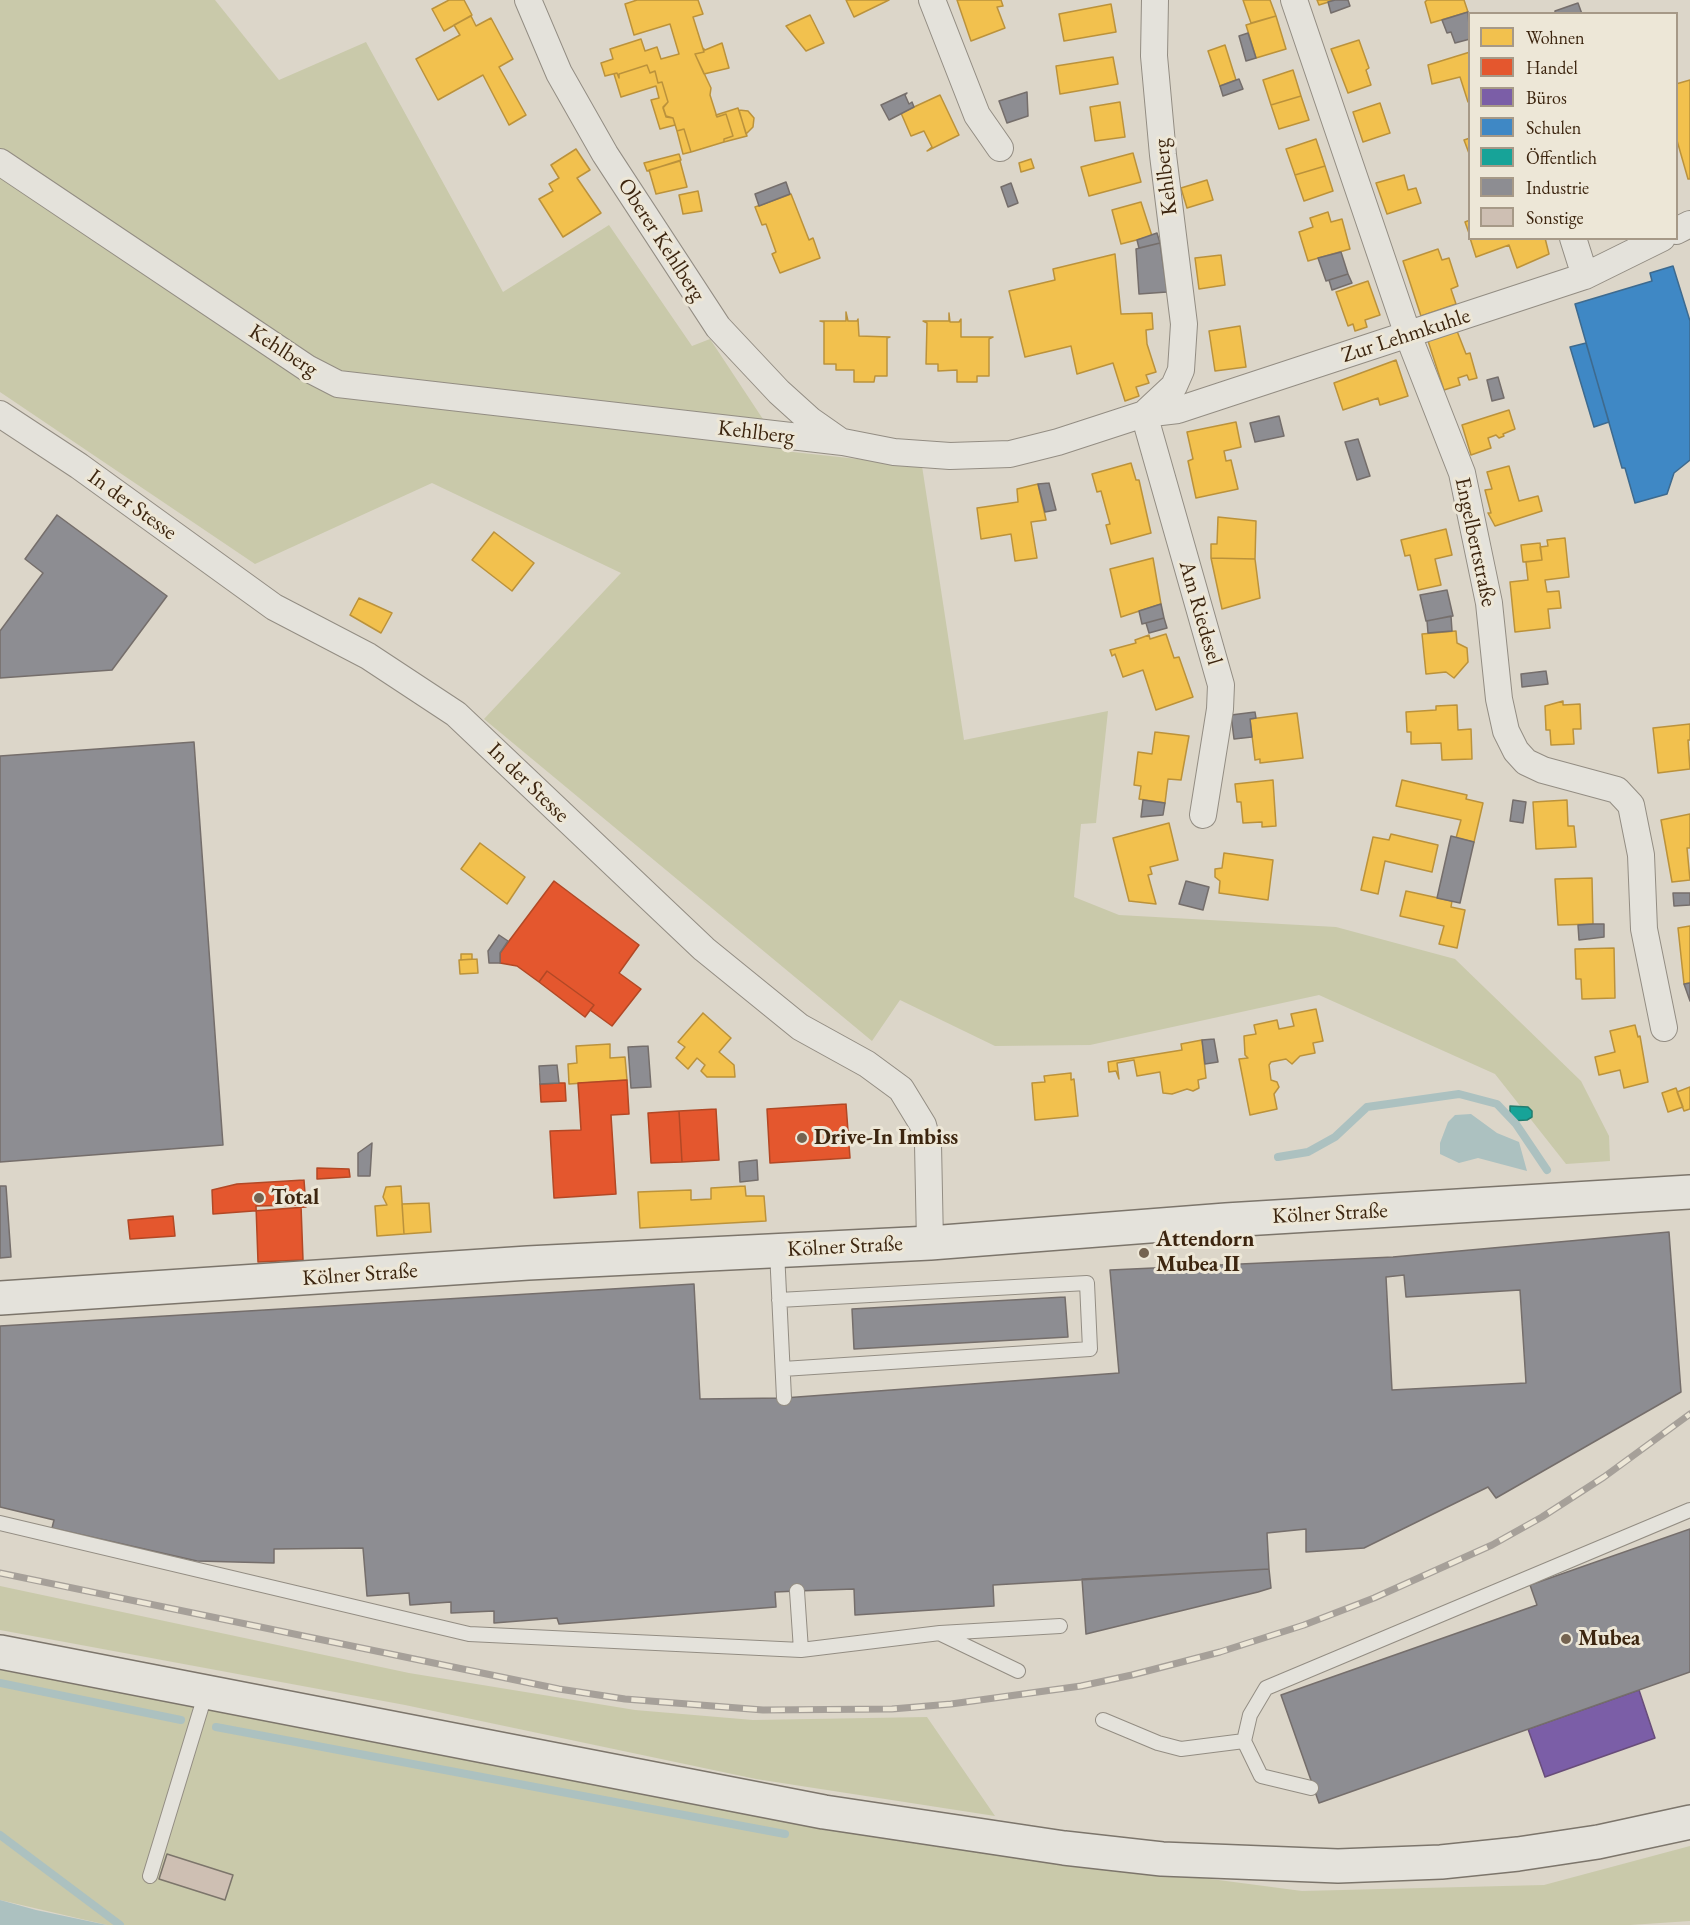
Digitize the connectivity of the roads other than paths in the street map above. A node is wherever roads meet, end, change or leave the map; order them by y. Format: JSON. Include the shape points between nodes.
{"nodes":[{"id":1,"x":528,"y":0,"type":"edge"},
{"id":2,"x":932,"y":0,"type":"edge"},
{"id":3,"x":1155,"y":0,"type":"edge"},
{"id":4,"x":1294,"y":0,"type":"edge"},
{"id":5,"x":1000,"y":148,"type":"dead end"},
{"id":6,"x":0,"y":162,"type":"edge"},
{"id":7,"x":1574,"y":240,"type":"edge"},
{"id":8,"x":1658,"y":240,"type":"edge"},
{"id":9,"x":1585,"y":276,"type":"junction"},
{"id":10,"x":1408,"y":336,"type":"junction"},
{"id":11,"x":0,"y":414,"type":"edge"},
{"id":12,"x":1144,"y":414,"type":"junction"},
{"id":13,"x":843,"y":442,"type":"junction"},
{"id":14,"x":1203,"y":815,"type":"dead end"},
{"id":15,"x":1664,"y":1028,"type":"dead end"},
{"id":16,"x":1690,"y":1192,"type":"edge"},
{"id":17,"x":930,"y":1243,"type":"junction"},
{"id":18,"x":777,"y":1251,"type":"junction"},
{"id":19,"x":0,"y":1298,"type":"edge"},
{"id":20,"x":779,"y":1300,"type":"junction"},
{"id":21,"x":783,"y":1369,"type":"junction"},
{"id":22,"x":784,"y":1398,"type":"dead end"},
{"id":23,"x":1690,"y":1510,"type":"edge"},
{"id":24,"x":0,"y":1523,"type":"edge"},
{"id":25,"x":797,"y":1591,"type":"dead end"},
{"id":26,"x":1060,"y":1626,"type":"dead end"},
{"id":27,"x":940,"y":1633,"type":"junction"},
{"id":28,"x":801,"y":1650,"type":"junction"},
{"id":29,"x":0,"y":1652,"type":"edge"},
{"id":30,"x":1018,"y":1671,"type":"dead end"},
{"id":31,"x":206,"y":1692,"type":"junction"},
{"id":32,"x":1103,"y":1720,"type":"dead end"},
{"id":33,"x":1244,"y":1741,"type":"junction"},
{"id":34,"x":1311,"y":1788,"type":"dead end"},
{"id":35,"x":1690,"y":1822,"type":"edge"},
{"id":36,"x":150,"y":1876,"type":"dead end"}],
"edges":[{"from":1,"to":13,"type":"street","name":"Oberer Kehlberg","via":[[559,74],[599,144],[718,327],[810,420]]},
{"from":2,"to":5,"type":"street","via":[[977,115]]},
{"from":3,"to":12,"type":"street","name":"Kehlberg","via":[[1154,56],[1184,350],[1174,386]]},
{"from":4,"to":10,"type":"street","name":"Engelbertstraße"},
{"from":6,"to":13,"type":"street","name":"Kehlberg","via":[[307,368],[338,384]]},
{"from":7,"to":9,"type":"street"},
{"from":8,"to":9,"type":"street","name":"Zur Lehmkuhle"},
{"from":9,"to":10,"type":"street","name":"Zur Lehmkuhle"},
{"from":10,"to":12,"type":"street","name":"Zur Lehmkuhle","via":[[1178,410]]},
{"from":10,"to":15,"type":"street","name":"Engelbertstraße","via":[[1462,473],[1489,603],[1502,716],[1511,741],[1527,762],[1617,790],[1631,805],[1641,855],[1644,929]]},
{"from":11,"to":17,"type":"street","name":"In der Stesse","via":[[274,607],[368,656],[456,714],[704,949],[800,1027],[867,1064],[901,1089],[923,1125],[928,1144]]},
{"from":12,"to":13,"type":"street","name":"Kehlberg","via":[[1010,454],[950,456],[894,452]]},
{"from":12,"to":14,"type":"street","name":"Am Riedesel","via":[[1221,686]]},
{"from":16,"to":17,"type":"main road","name":"Kölner Straße","via":[[1226,1220]]},
{"from":17,"to":18,"type":"main road","name":"Kölner Straße"},
{"from":18,"to":19,"type":"main road","name":"Kölner Straße","via":[[528,1263]]},
{"from":18,"to":20,"type":"lane"},
{"from":20,"to":21,"type":"lane"},
{"from":20,"to":21,"type":"lane","via":[[1087,1283],[1090,1348]]},
{"from":21,"to":22,"type":"lane"},
{"from":23,"to":33,"type":"lane","via":[[1266,1688],[1250,1714]]},
{"from":24,"to":28,"type":"lane","via":[[469,1634]]},
{"from":25,"to":28,"type":"lane"},
{"from":26,"to":27,"type":"lane"},
{"from":27,"to":28,"type":"lane"},
{"from":27,"to":30,"type":"lane"},
{"from":29,"to":31,"type":"main road"},
{"from":31,"to":35,"type":"main road","via":[[824,1812],[1162,1859],[1338,1866],[1441,1862],[1598,1842]]},
{"from":31,"to":36,"type":"lane"},
{"from":32,"to":33,"type":"lane","via":[[1181,1749]]},
{"from":33,"to":34,"type":"lane","via":[[1261,1776]]}]}
